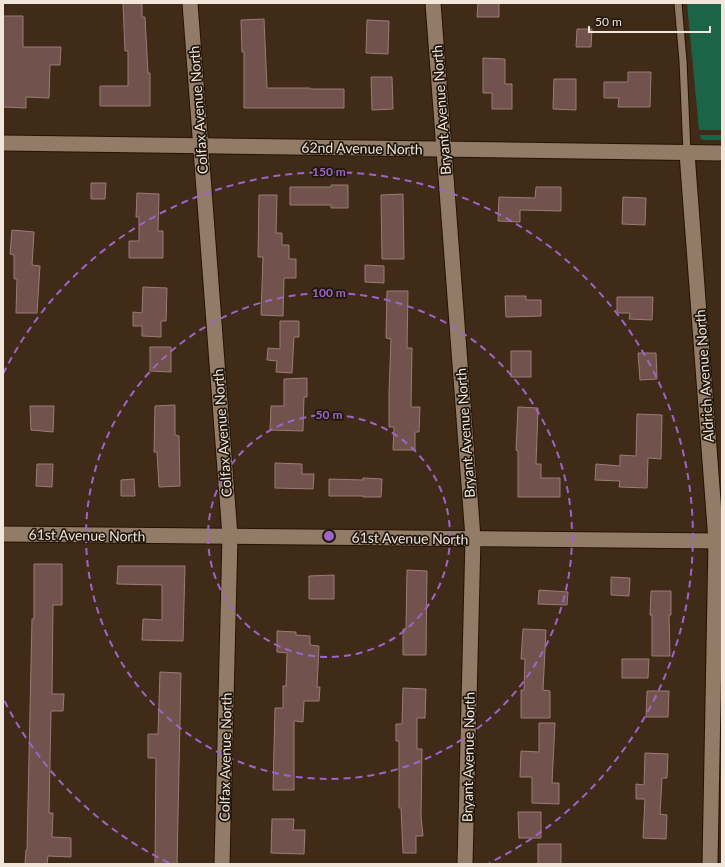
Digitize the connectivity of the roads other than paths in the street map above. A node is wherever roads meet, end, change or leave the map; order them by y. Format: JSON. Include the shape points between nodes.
{"nodes":[{"id":1,"x":190,"y":3,"type":"edge"},
{"id":2,"x":433,"y":3,"type":"edge"},
{"id":3,"x":678,"y":3,"type":"edge"},
{"id":4,"x":3,"y":143,"type":"edge"},
{"id":5,"x":201,"y":146,"type":"junction"},
{"id":6,"x":444,"y":149,"type":"junction"},
{"id":7,"x":687,"y":153,"type":"junction"},
{"id":8,"x":722,"y":153,"type":"edge"},
{"id":9,"x":3,"y":534,"type":"edge"},
{"id":10,"x":230,"y":536,"type":"junction"},
{"id":11,"x":472,"y":538,"type":"junction"},
{"id":12,"x":719,"y":541,"type":"edge"},
{"id":13,"x":222,"y":864,"type":"edge"},
{"id":14,"x":465,"y":864,"type":"edge"},
{"id":15,"x":710,"y":864,"type":"edge"}],
"edges":[{"from":1,"to":5,"type":"street","name":"Colfax Avenue North"},
{"from":2,"to":6,"type":"street","name":"Bryant Avenue North"},
{"from":3,"to":7,"type":"lane"},
{"from":4,"to":5,"type":"street","name":"62nd Avenue North"},
{"from":5,"to":6,"type":"street","name":"62nd Avenue North"},
{"from":5,"to":10,"type":"street","name":"Colfax Avenue North"},
{"from":6,"to":7,"type":"street","name":"62nd Avenue North"},
{"from":6,"to":11,"type":"street","name":"Bryant Avenue North"},
{"from":7,"to":8,"type":"street","name":"62nd Avenue North"},
{"from":7,"to":12,"type":"street","name":"Aldrich Avenue North"},
{"from":9,"to":10,"type":"street","name":"61st Avenue North"},
{"from":10,"to":11,"type":"street","name":"61st Avenue North"},
{"from":10,"to":13,"type":"street","name":"Colfax Avenue North"},
{"from":11,"to":12,"type":"street","name":"61st Avenue North"},
{"from":11,"to":14,"type":"street","name":"Bryant Avenue North"},
{"from":12,"to":15,"type":"street","name":"Aldrich Avenue North"}]}
